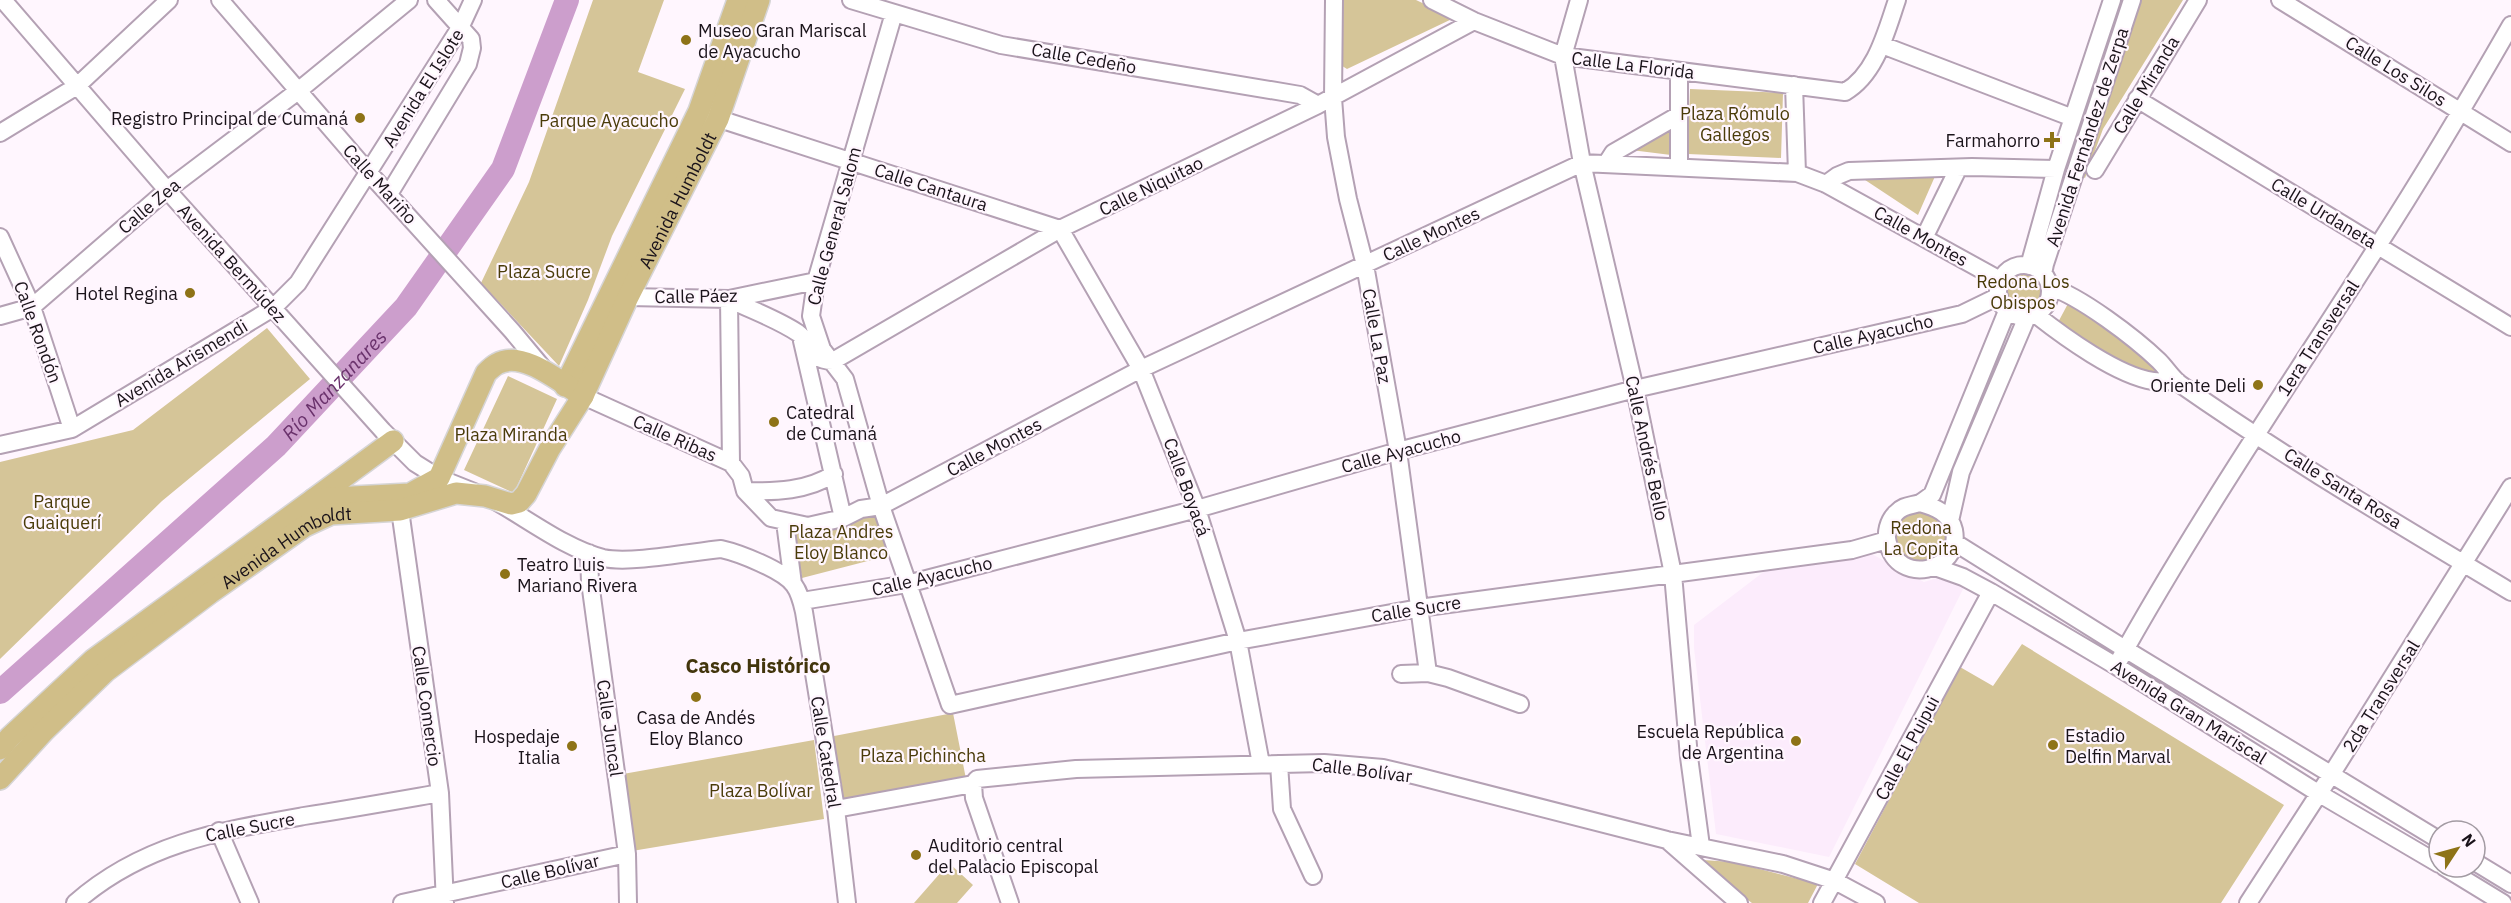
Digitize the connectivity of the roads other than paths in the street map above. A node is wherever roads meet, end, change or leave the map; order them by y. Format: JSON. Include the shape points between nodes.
{"nodes":[{"id":1,"x":3,"y":0,"type":"edge"},
{"id":2,"x":169,"y":0,"type":"edge"},
{"id":3,"x":220,"y":0,"type":"edge"},
{"id":4,"x":409,"y":0,"type":"edge"},
{"id":5,"x":436,"y":0,"type":"edge"},
{"id":6,"x":473,"y":0,"type":"edge"},
{"id":7,"x":738,"y":0,"type":"edge"},
{"id":8,"x":759,"y":0,"type":"edge"},
{"id":9,"x":851,"y":0,"type":"edge"},
{"id":10,"x":1334,"y":0,"type":"edge"},
{"id":11,"x":1432,"y":0,"type":"edge"},
{"id":12,"x":1579,"y":0,"type":"edge"},
{"id":13,"x":1897,"y":0,"type":"edge"},
{"id":14,"x":2112,"y":0,"type":"edge"},
{"id":15,"x":2132,"y":0,"type":"edge"},
{"id":16,"x":2198,"y":0,"type":"edge"},
{"id":17,"x":2280,"y":0,"type":"edge"},
{"id":18,"x":894,"y":13,"type":"junction"},
{"id":19,"x":1474,"y":21,"type":"junction"},
{"id":20,"x":2511,"y":25,"type":"edge"},
{"id":21,"x":461,"y":26,"type":"junction"},
{"id":22,"x":1882,"y":45,"type":"junction"},
{"id":23,"x":1563,"y":56,"type":"junction"},
{"id":24,"x":1679,"y":72,"type":"junction"},
{"id":25,"x":1794,"y":85,"type":"junction"},
{"id":26,"x":77,"y":87,"type":"junction"},
{"id":27,"x":298,"y":91,"type":"junction"},
{"id":28,"x":2137,"y":99,"type":"junction"},
{"id":29,"x":1325,"y":102,"type":"junction"},
{"id":30,"x":2461,"y":111,"type":"junction"},
{"id":31,"x":708,"y":115,"type":"junction"},
{"id":32,"x":1679,"y":115,"type":"junction"},
{"id":33,"x":2073,"y":118,"type":"junction"},
{"id":34,"x":0,"y":133,"type":"edge"},
{"id":35,"x":2511,"y":143,"type":"edge"},
{"id":36,"x":850,"y":160,"type":"junction"},
{"id":37,"x":1582,"y":163,"type":"junction"},
{"id":38,"x":1605,"y":164,"type":"junction"},
{"id":39,"x":1679,"y":166,"type":"junction"},
{"id":40,"x":1958,"y":169,"type":"junction"},
{"id":41,"x":2056,"y":169,"type":"junction"},
{"id":42,"x":2095,"y":170,"type":"dead end"},
{"id":43,"x":1797,"y":172,"type":"junction"},
{"id":44,"x":370,"y":174,"type":"junction"},
{"id":45,"x":1826,"y":184,"type":"junction"},
{"id":46,"x":167,"y":190,"type":"junction"},
{"id":47,"x":389,"y":194,"type":"junction"},
{"id":48,"x":1060,"y":229,"type":"junction"},
{"id":49,"x":0,"y":237,"type":"edge"},
{"id":50,"x":1924,"y":238,"type":"junction"},
{"id":51,"x":2378,"y":245,"type":"junction"},
{"id":52,"x":1365,"y":265,"type":"junction"},
{"id":53,"x":2041,"y":276,"type":"junction"},
{"id":54,"x":816,"y":280,"type":"junction"},
{"id":55,"x":620,"y":295,"type":"junction"},
{"id":56,"x":2002,"y":296,"type":"junction"},
{"id":57,"x":729,"y":299,"type":"junction"},
{"id":58,"x":32,"y":307,"type":"junction"},
{"id":59,"x":273,"y":308,"type":"junction"},
{"id":60,"x":0,"y":316,"type":"edge"},
{"id":61,"x":2031,"y":316,"type":"junction"},
{"id":62,"x":2511,"y":327,"type":"edge"},
{"id":63,"x":800,"y":334,"type":"junction"},
{"id":64,"x":833,"y":361,"type":"junction"},
{"id":65,"x":542,"y":367,"type":"junction"},
{"id":66,"x":1141,"y":369,"type":"junction"},
{"id":67,"x":2177,"y":381,"type":"junction"},
{"id":68,"x":1635,"y":389,"type":"junction"},
{"id":69,"x":574,"y":391,"type":"junction"},
{"id":70,"x":72,"y":429,"type":"junction"},
{"id":71,"x":2256,"y":434,"type":"junction"},
{"id":72,"x":388,"y":436,"type":"junction"},
{"id":73,"x":0,"y":445,"type":"edge"},
{"id":74,"x":1398,"y":451,"type":"junction"},
{"id":75,"x":731,"y":463,"type":"junction"},
{"id":76,"x":834,"y":474,"type":"junction"},
{"id":77,"x":439,"y":478,"type":"junction"},
{"id":78,"x":2511,"y":488,"type":"edge"},
{"id":79,"x":745,"y":491,"type":"junction"},
{"id":80,"x":485,"y":496,"type":"junction"},
{"id":81,"x":314,"y":499,"type":"junction"},
{"id":82,"x":1920,"y":502,"type":"junction"},
{"id":83,"x":881,"y":506,"type":"junction"},
{"id":84,"x":1197,"y":509,"type":"junction"},
{"id":85,"x":400,"y":510,"type":"junction"},
{"id":86,"x":843,"y":518,"type":"junction"},
{"id":87,"x":1950,"y":521,"type":"junction"},
{"id":88,"x":785,"y":522,"type":"junction"},
{"id":89,"x":1887,"y":540,"type":"junction"},
{"id":90,"x":1954,"y":542,"type":"junction"},
{"id":91,"x":589,"y":553,"type":"junction"},
{"id":92,"x":2464,"y":564,"type":"junction"},
{"id":93,"x":1935,"y":567,"type":"junction"},
{"id":94,"x":1673,"y":574,"type":"junction"},
{"id":95,"x":793,"y":584,"type":"junction"},
{"id":96,"x":907,"y":584,"type":"junction"},
{"id":97,"x":1991,"y":592,"type":"junction"},
{"id":98,"x":2511,"y":592,"type":"edge"},
{"id":99,"x":802,"y":601,"type":"junction"},
{"id":100,"x":1419,"y":608,"type":"junction"},
{"id":101,"x":1238,"y":640,"type":"junction"},
{"id":102,"x":2125,"y":649,"type":"junction"},
{"id":103,"x":2116,"y":666,"type":"junction"},
{"id":104,"x":1428,"y":673,"type":"junction"},
{"id":105,"x":1401,"y":674,"type":"dead end"},
{"id":106,"x":1520,"y":704,"type":"dead end"},
{"id":107,"x":950,"y":705,"type":"joint"},
{"id":108,"x":0,"y":749,"type":"edge"},
{"id":109,"x":1261,"y":764,"type":"junction"},
{"id":110,"x":1279,"y":764,"type":"junction"},
{"id":111,"x":2331,"y":775,"type":"junction"},
{"id":112,"x":0,"y":779,"type":"edge"},
{"id":113,"x":973,"y":784,"type":"junction"},
{"id":114,"x":440,"y":793,"type":"junction"},
{"id":115,"x":2318,"y":793,"type":"junction"},
{"id":116,"x":836,"y":809,"type":"junction"},
{"id":117,"x":219,"y":831,"type":"junction"},
{"id":118,"x":2427,"y":833,"type":"edge"},
{"id":119,"x":1667,"y":840,"type":"junction"},
{"id":120,"x":1701,"y":846,"type":"junction"},
{"id":121,"x":627,"y":854,"type":"junction"},
{"id":122,"x":2427,"y":857,"type":"edge"},
{"id":123,"x":2487,"y":869,"type":"edge"},
{"id":124,"x":1313,"y":876,"type":"dead end"},
{"id":125,"x":2464,"y":879,"type":"edge"},
{"id":126,"x":1835,"y":881,"type":"junction"},
{"id":127,"x":2511,"y":884,"type":"edge"},
{"id":128,"x":445,"y":899,"type":"edge"},
{"id":129,"x":75,"y":903,"type":"edge"},
{"id":130,"x":250,"y":903,"type":"edge"},
{"id":131,"x":402,"y":903,"type":"edge"},
{"id":132,"x":628,"y":903,"type":"edge"},
{"id":133,"x":847,"y":903,"type":"edge"},
{"id":134,"x":1010,"y":903,"type":"edge"},
{"id":135,"x":1739,"y":903,"type":"edge"},
{"id":136,"x":1822,"y":903,"type":"edge"},
{"id":137,"x":1876,"y":903,"type":"edge"},
{"id":138,"x":2248,"y":903,"type":"edge"},
{"id":139,"x":2503,"y":903,"type":"edge"}],
"edges":[{"from":1,"to":26,"type":"street","name":"Avenida Bermúdez"},
{"from":2,"to":26,"type":"street"},
{"from":3,"to":27,"type":"street","name":"Calle Mariño"},
{"from":4,"to":27,"type":"street","name":"Calle Zea"},
{"from":5,"to":21,"type":"street"},
{"from":6,"to":21,"type":"street","name":"Avenida El Islote"},
{"from":7,"to":31,"type":"main road","name":"Avenida Humboldt"},
{"from":8,"to":31,"type":"main road","name":"Avenida Humboldt"},
{"from":9,"to":18,"type":"street","name":"Calle Cedeño"},
{"from":10,"to":29,"type":"street","name":"Calle La Paz"},
{"from":11,"to":19,"type":"street","name":"Calle La Florida"},
{"from":12,"to":23,"type":"street"},
{"from":13,"to":22,"type":"street"},
{"from":14,"to":33,"type":"street","name":"Avenida Fernández de Zerpa"},
{"from":15,"to":53,"type":"street","name":"Avenida Fernández de Zerpa"},
{"from":16,"to":28,"type":"street","name":"Calle Miranda"},
{"from":17,"to":30,"type":"street","name":"Calle Los Silos"},
{"from":18,"to":29,"type":"street","name":"Calle Cedeño","via":[[1001,45]]},
{"from":18,"to":36,"type":"street","name":"Calle General Salom"},
{"from":19,"to":23,"type":"street","name":"Calle La Florida"},
{"from":19,"to":29,"type":"street","name":"Calle Niquitao"},
{"from":20,"to":30,"type":"street","name":"1era Transversal"},
{"from":21,"to":44,"type":"street","name":"Avenida El Islote"},
{"from":21,"to":47,"type":"street","via":[[471,39],[468,64]]},
{"from":22,"to":25,"type":"street","name":"Calle La Florida","via":[[1862,78],[1845,92]]},
{"from":22,"to":33,"type":"street"},
{"from":23,"to":24,"type":"street","name":"Calle La Florida"},
{"from":23,"to":37,"type":"street","name":"Calle Andrés Bello"},
{"from":24,"to":25,"type":"street","name":"Calle La Florida"},
{"from":24,"to":32,"type":"street"},
{"from":25,"to":43,"type":"street"},
{"from":26,"to":34,"type":"street"},
{"from":26,"to":46,"type":"street","name":"Avenida Bermúdez"},
{"from":27,"to":44,"type":"street","name":"Calle Mariño"},
{"from":27,"to":46,"type":"street","name":"Calle Zea"},
{"from":28,"to":42,"type":"street","name":"Calle Miranda"},
{"from":28,"to":51,"type":"street","name":"Calle Urdaneta"},
{"from":29,"to":48,"type":"street","name":"Calle Niquitao"},
{"from":29,"to":52,"type":"street","name":"Calle La Paz"},
{"from":30,"to":35,"type":"street","name":"Calle Los Silos"},
{"from":30,"to":51,"type":"street","name":"1era Transversal"},
{"from":31,"to":36,"type":"street","name":"Calle Cantaura"},
{"from":31,"to":55,"type":"main road","name":"Avenida Humboldt"},
{"from":32,"to":38,"type":"street","via":[[1612,153]]},
{"from":32,"to":39,"type":"street"},
{"from":33,"to":41,"type":"street","name":"Avenida Fernández de Zerpa"},
{"from":36,"to":48,"type":"street","name":"Calle Cantaura"},
{"from":36,"to":54,"type":"street","name":"Calle General Salom"},
{"from":37,"to":38,"type":"street","name":"Calle Montes"},
{"from":37,"to":52,"type":"street","name":"Calle Montes"},
{"from":37,"to":68,"type":"street","name":"Calle Andrés Bello"},
{"from":38,"to":39,"type":"street","name":"Calle Montes"},
{"from":39,"to":43,"type":"street","name":"Calle Montes"},
{"from":40,"to":41,"type":"street"},
{"from":40,"to":45,"type":"street","via":[[1849,171]]},
{"from":40,"to":50,"type":"street"},
{"from":41,"to":53,"type":"street","name":"Avenida Fernández de Zerpa"},
{"from":43,"to":45,"type":"street","name":"Calle Montes"},
{"from":44,"to":47,"type":"street","name":"Calle Mariño"},
{"from":44,"to":59,"type":"street","name":"Avenida Arismendi","via":[[298,283]]},
{"from":45,"to":50,"type":"street","name":"Calle Montes"},
{"from":46,"to":58,"type":"street","name":"Calle Zea"},
{"from":46,"to":59,"type":"street","name":"Avenida Bermúdez"},
{"from":47,"to":65,"type":"street","name":"Calle Mariño"},
{"from":48,"to":64,"type":"street","name":"Calle Niquitao"},
{"from":48,"to":66,"type":"street","name":"Calle Boyacá"},
{"from":49,"to":58,"type":"street","name":"Calle Rondón"},
{"from":50,"to":56,"type":"street","name":"Calle Montes"},
{"from":51,"to":62,"type":"street","name":"Calle Urdaneta"},
{"from":51,"to":71,"type":"street","name":"1era Transversal"},
{"from":52,"to":66,"type":"street","name":"Calle Montes"},
{"from":52,"to":74,"type":"street","name":"Calle La Paz"},
{"from":53,"to":56,"type":"street","via":[[2012,268]]},
{"from":53,"to":61,"type":"street","via":[[2047,304]]},
{"from":53,"to":67,"type":"street","name":"Calle Santa Rosa","via":[[2121,331]]},
{"from":54,"to":57,"type":"street","name":"Calle Páez"},
{"from":54,"to":64,"type":"street","name":"Calle General Salom","via":[[811,316],[822,349]]},
{"from":55,"to":57,"type":"street","name":"Calle Páez"},
{"from":55,"to":69,"type":"main road","name":"Avenida Humboldt"},
{"from":56,"to":61,"type":"street","via":[[2017,316]]},
{"from":56,"to":68,"type":"street","name":"Calle Ayacucho","via":[[1962,314]]},
{"from":56,"to":82,"type":"street","via":[[1932,495]]},
{"from":57,"to":63,"type":"street"},
{"from":57,"to":75,"type":"street"},
{"from":58,"to":60,"type":"street","name":"Calle Zea"},
{"from":58,"to":70,"type":"street","name":"Calle Rondón"},
{"from":59,"to":70,"type":"street","name":"Avenida Arismendi"},
{"from":59,"to":72,"type":"street","name":"Avenida Bermúdez"},
{"from":61,"to":67,"type":"street","name":"Calle Santa Rosa","via":[[2121,369],[2154,381]]},
{"from":61,"to":87,"type":"street","via":[[1961,472]]},
{"from":63,"to":64,"type":"street","via":[[810,352]]},
{"from":63,"to":76,"type":"street"},
{"from":64,"to":83,"type":"street","name":"Calle General Salom","via":[[845,379]]},
{"from":65,"to":69,"type":"main road"},
{"from":65,"to":77,"type":"main road","via":[[515,361],[498,363],[486,373]]},
{"from":66,"to":83,"type":"street","name":"Calle Montes"},
{"from":66,"to":84,"type":"street","name":"Calle Boyacá"},
{"from":67,"to":71,"type":"street","name":"Calle Santa Rosa"},
{"from":68,"to":74,"type":"street","name":"Calle Ayacucho"},
{"from":68,"to":94,"type":"street","name":"Calle Andrés Bello"},
{"from":69,"to":75,"type":"street","name":"Calle Ribas"},
{"from":69,"to":80,"type":"main road","name":"Avenida Humboldt","via":[[526,494],[511,504]]},
{"from":70,"to":73,"type":"street","name":"Avenida Arismendi"},
{"from":71,"to":92,"type":"street","name":"Calle Santa Rosa"},
{"from":71,"to":102,"type":"street","name":"1era Transversal"},
{"from":72,"to":77,"type":"street","name":"Avenida Bermúdez","via":[[415,463]]},
{"from":72,"to":81,"type":"main road"},
{"from":74,"to":84,"type":"street","name":"Calle Ayacucho"},
{"from":74,"to":100,"type":"street","name":"Calle La Paz"},
{"from":75,"to":79,"type":"street","name":"Calle Ribas","via":[[741,476]]},
{"from":76,"to":79,"type":"street","via":[[804,487]]},
{"from":76,"to":86,"type":"street"},
{"from":77,"to":80,"type":"street","name":"Avenida Bermúdez"},
{"from":77,"to":81,"type":"main road","name":"Avenida Humboldt","via":[[410,494]]},
{"from":78,"to":92,"type":"street","name":"2da Transversal"},
{"from":79,"to":88,"type":"street","name":"Calle Ribas","via":[[771,518]]},
{"from":80,"to":85,"type":"main road","name":"Avenida Humboldt","via":[[456,493]]},
{"from":80,"to":91,"type":"street","name":"Avenida Bermúdez"},
{"from":81,"to":108,"type":"main road","name":"Avenida Humboldt","via":[[93,660]]},
{"from":82,"to":87,"type":"street","via":[[1938,508]]},
{"from":82,"to":89,"type":"street","via":[[1895,513],[1888,526]]},
{"from":83,"to":86,"type":"street","name":"Calle Ribas","via":[[861,509]]},
{"from":83,"to":96,"type":"street","name":"Calle General Salom"},
{"from":84,"to":96,"type":"street","name":"Calle Ayacucho"},
{"from":84,"to":101,"type":"street","name":"Calle Boyacá"},
{"from":85,"to":112,"type":"main road","name":"Avenida Humboldt","via":[[332,514],[305,526],[106,671]]},
{"from":85,"to":114,"type":"street","name":"Calle Comercio"},
{"from":86,"to":88,"type":"street","name":"Calle Ribas","via":[[808,526]]},
{"from":87,"to":90,"type":"street"},
{"from":88,"to":95,"type":"street"},
{"from":89,"to":93,"type":"street","via":[[1893,557],[1908,568]]},
{"from":89,"to":94,"type":"street","name":"Calle Sucre","via":[[1851,550]]},
{"from":90,"to":93,"type":"street","via":[[1950,554]]},
{"from":90,"to":102,"type":"street","name":"Avenida Gran Mariscal"},
{"from":91,"to":95,"type":"street","name":"Avenida Bermúdez","via":[[616,560],[721,549],[735,552]]},
{"from":91,"to":121,"type":"street","name":"Calle Juncal"},
{"from":92,"to":98,"type":"street","name":"Calle Santa Rosa"},
{"from":92,"to":111,"type":"street","name":"2da Transversal"},
{"from":93,"to":97,"type":"street","name":"Avenida Gran Mariscal"},
{"from":94,"to":100,"type":"street","name":"Calle Sucre"},
{"from":94,"to":120,"type":"street","name":"Calle Andrés Bello"},
{"from":95,"to":99,"type":"street","name":"Calle Catedral"},
{"from":96,"to":99,"type":"street","name":"Calle Ayacucho"},
{"from":96,"to":107,"type":"street","name":"Calle General Salom"},
{"from":97,"to":103,"type":"street","name":"Avenida Gran Mariscal"},
{"from":97,"to":126,"type":"street","name":"Calle El Puipui"},
{"from":99,"to":116,"type":"street","name":"Calle Catedral"},
{"from":100,"to":101,"type":"street","name":"Calle Sucre"},
{"from":100,"to":104,"type":"street","name":"Calle La Paz"},
{"from":101,"to":107,"type":"street","name":"Calle Sucre"},
{"from":101,"to":109,"type":"street","name":"Calle Boyacá"},
{"from":102,"to":103,"type":"street","name":"1era Transversal"},
{"from":102,"to":111,"type":"street","name":"Avenida Gran Mariscal"},
{"from":103,"to":115,"type":"street","name":"Avenida Gran Mariscal"},
{"from":104,"to":105,"type":"street"},
{"from":104,"to":106,"type":"street"},
{"from":109,"to":110,"type":"street","name":"Calle Bolívar"},
{"from":109,"to":113,"type":"street","name":"Calle Bolívar","via":[[1076,770],[977,779]]},
{"from":110,"to":119,"type":"street","name":"Calle Bolívar","via":[[1383,768]]},
{"from":110,"to":124,"type":"street","via":[[1282,808]]},
{"from":111,"to":115,"type":"street","name":"2da Transversal"},
{"from":111,"to":118,"type":"street","name":"Avenida Gran Mariscal"},
{"from":113,"to":116,"type":"street","name":"Calle Bolívar"},
{"from":113,"to":134,"type":"street","via":[[974,798]]},
{"from":114,"to":117,"type":"street","name":"Calle Sucre"},
{"from":114,"to":128,"type":"street","name":"Calle Comercio"},
{"from":115,"to":122,"type":"street","name":"Avenida Gran Mariscal"},
{"from":115,"to":138,"type":"street","name":"2da Transversal"},
{"from":116,"to":133,"type":"street","name":"Calle Catedral"},
{"from":117,"to":129,"type":"street","name":"Calle Sucre","via":[[172,845],[97,883]]},
{"from":117,"to":130,"type":"street"},
{"from":119,"to":120,"type":"street","name":"Calle Bolívar"},
{"from":119,"to":135,"type":"street"},
{"from":120,"to":126,"type":"street","name":"Calle Bolívar","via":[[1783,864]]},
{"from":121,"to":128,"type":"street","name":"Calle Bolívar"},
{"from":121,"to":132,"type":"street","name":"Calle Juncal"},
{"from":123,"to":127,"type":"street"},
{"from":125,"to":139,"type":"street"},
{"from":126,"to":136,"type":"street","name":"Calle El Puipui"},
{"from":126,"to":137,"type":"street","name":"Calle Bolívar"},
{"from":128,"to":131,"type":"street","name":"Calle Bolívar"}]}
